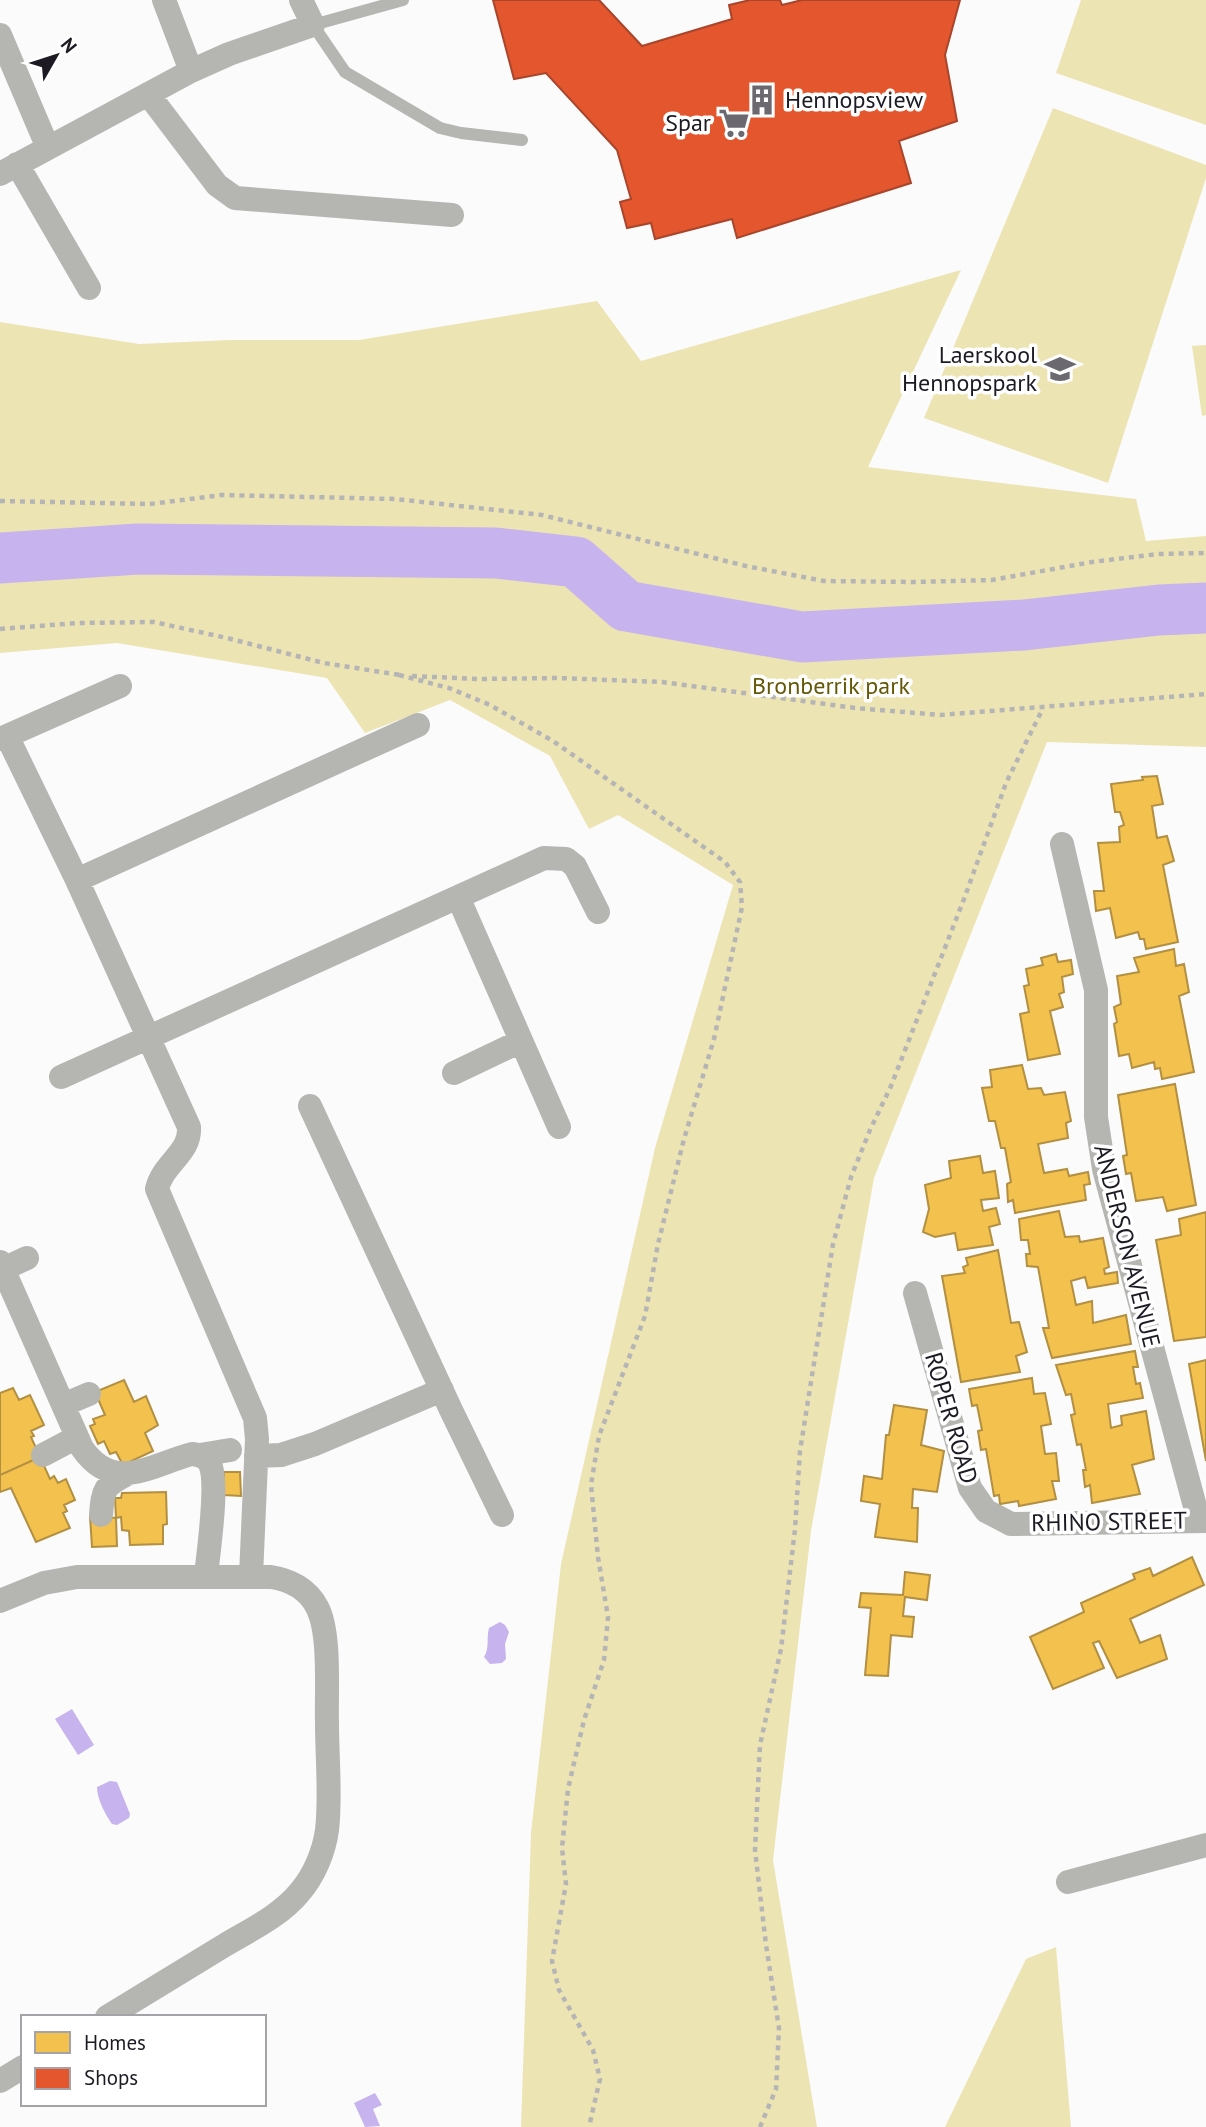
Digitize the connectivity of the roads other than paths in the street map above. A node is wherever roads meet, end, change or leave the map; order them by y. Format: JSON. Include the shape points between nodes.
{"nodes":[{"id":1,"x":164,"y":0,"type":"edge"},
{"id":2,"x":301,"y":0,"type":"edge"},
{"id":3,"x":403,"y":0,"type":"edge"},
{"id":4,"x":313,"y":25,"type":"junction"},
{"id":5,"x":0,"y":35,"type":"edge"},
{"id":6,"x":191,"y":71,"type":"junction"},
{"id":7,"x":148,"y":94,"type":"junction"},
{"id":8,"x":522,"y":140,"type":"dead end"},
{"id":9,"x":48,"y":148,"type":"junction"},
{"id":10,"x":8,"y":169,"type":"edge"},
{"id":11,"x":452,"y":215,"type":"dead end"},
{"id":12,"x":89,"y":288,"type":"dead end"},
{"id":13,"x":120,"y":685,"type":"dead end"},
{"id":14,"x":418,"y":725,"type":"dead end"},
{"id":15,"x":3,"y":738,"type":"edge"},
{"id":16,"x":1062,"y":844,"type":"dead end"},
{"id":17,"x":77,"y":880,"type":"junction"},
{"id":18,"x":458,"y":897,"type":"junction"},
{"id":19,"x":598,"y":912,"type":"dead end"},
{"id":20,"x":150,"y":1038,"type":"junction"},
{"id":21,"x":521,"y":1041,"type":"junction"},
{"id":22,"x":454,"y":1073,"type":"dead end"},
{"id":23,"x":61,"y":1077,"type":"dead end"},
{"id":24,"x":310,"y":1106,"type":"dead end"},
{"id":25,"x":559,"y":1127,"type":"dead end"},
{"id":26,"x":27,"y":1258,"type":"dead end"},
{"id":27,"x":2,"y":1266,"type":"edge"},
{"id":28,"x":915,"y":1293,"type":"dead end"},
{"id":29,"x":9,"y":1308,"type":"edge"},
{"id":30,"x":442,"y":1390,"type":"junction"},
{"id":31,"x":89,"y":1394,"type":"dead end"},
{"id":32,"x":63,"y":1405,"type":"junction"},
{"id":33,"x":77,"y":1437,"type":"junction"},
{"id":34,"x":256,"y":1447,"type":"junction"},
{"id":35,"x":230,"y":1450,"type":"dead end"},
{"id":36,"x":43,"y":1455,"type":"dead end"},
{"id":37,"x":200,"y":1455,"type":"junction"},
{"id":38,"x":127,"y":1474,"type":"junction"},
{"id":39,"x":101,"y":1515,"type":"dead end"},
{"id":40,"x":502,"y":1515,"type":"dead end"},
{"id":41,"x":1202,"y":1521,"type":"edge"},
{"id":42,"x":1011,"y":1524,"type":"joint"},
{"id":43,"x":251,"y":1576,"type":"junction"},
{"id":44,"x":206,"y":1577,"type":"junction"},
{"id":45,"x":0,"y":1601,"type":"edge"},
{"id":46,"x":1206,"y":1845,"type":"edge"},
{"id":47,"x":1068,"y":1882,"type":"dead end"},
{"id":48,"x":110,"y":2015,"type":"edge"},
{"id":49,"x":21,"y":2068,"type":"edge"},
{"id":50,"x":0,"y":2081,"type":"edge"}],
"edges":[{"from":1,"to":6,"type":"street"},
{"from":2,"to":4,"type":"street"},
{"from":3,"to":4,"type":"lane"},
{"from":4,"to":6,"type":"street"},
{"from":4,"to":8,"type":"lane","via":[[345,72],[440,128]]},
{"from":5,"to":9,"type":"street"},
{"from":6,"to":7,"type":"street"},
{"from":7,"to":9,"type":"street"},
{"from":7,"to":11,"type":"street","via":[[218,185],[235,198]]},
{"from":9,"to":10,"type":"street"},
{"from":10,"to":12,"type":"street"},
{"from":13,"to":15,"type":"street"},
{"from":14,"to":17,"type":"street"},
{"from":15,"to":17,"type":"street"},
{"from":16,"to":41,"type":"street","name":"ANDERSON AVENUE","via":[[1096,990],[1096,1117],[1104,1169]]},
{"from":17,"to":20,"type":"street"},
{"from":18,"to":19,"type":"street","via":[[554,857],[575,866]]},
{"from":18,"to":20,"type":"street"},
{"from":18,"to":21,"type":"street"},
{"from":20,"to":23,"type":"street"},
{"from":20,"to":34,"type":"street","via":[[190,1138],[164,1169],[157,1189],[255,1419]]},
{"from":21,"to":22,"type":"street"},
{"from":21,"to":25,"type":"street"},
{"from":24,"to":30,"type":"street"},
{"from":26,"to":27,"type":"street"},
{"from":27,"to":29,"type":"street"},
{"from":28,"to":42,"type":"street","name":"ROPER ROAD","via":[[970,1488],[986,1511]]},
{"from":29,"to":32,"type":"street"},
{"from":30,"to":34,"type":"street","via":[[281,1455]]},
{"from":30,"to":40,"type":"street"},
{"from":31,"to":32,"type":"street"},
{"from":32,"to":33,"type":"street"},
{"from":33,"to":36,"type":"street"},
{"from":33,"to":38,"type":"street","via":[[100,1468],[115,1475]]},
{"from":34,"to":43,"type":"street"},
{"from":35,"to":37,"type":"street"},
{"from":37,"to":38,"type":"street"},
{"from":37,"to":44,"type":"street","via":[[209,1461],[212,1472]]},
{"from":38,"to":39,"type":"street","via":[[108,1484]]},
{"from":41,"to":42,"type":"street","name":"RHINO STREET"},
{"from":43,"to":44,"type":"street"},
{"from":43,"to":48,"type":"street","via":[[293,1582],[311,1597],[324,1630],[327,1830],[317,1865],[298,1895],[267,1920]]},
{"from":44,"to":45,"type":"street","via":[[76,1577],[44,1583]]},
{"from":46,"to":47,"type":"street"},
{"from":49,"to":50,"type":"street"}]}
